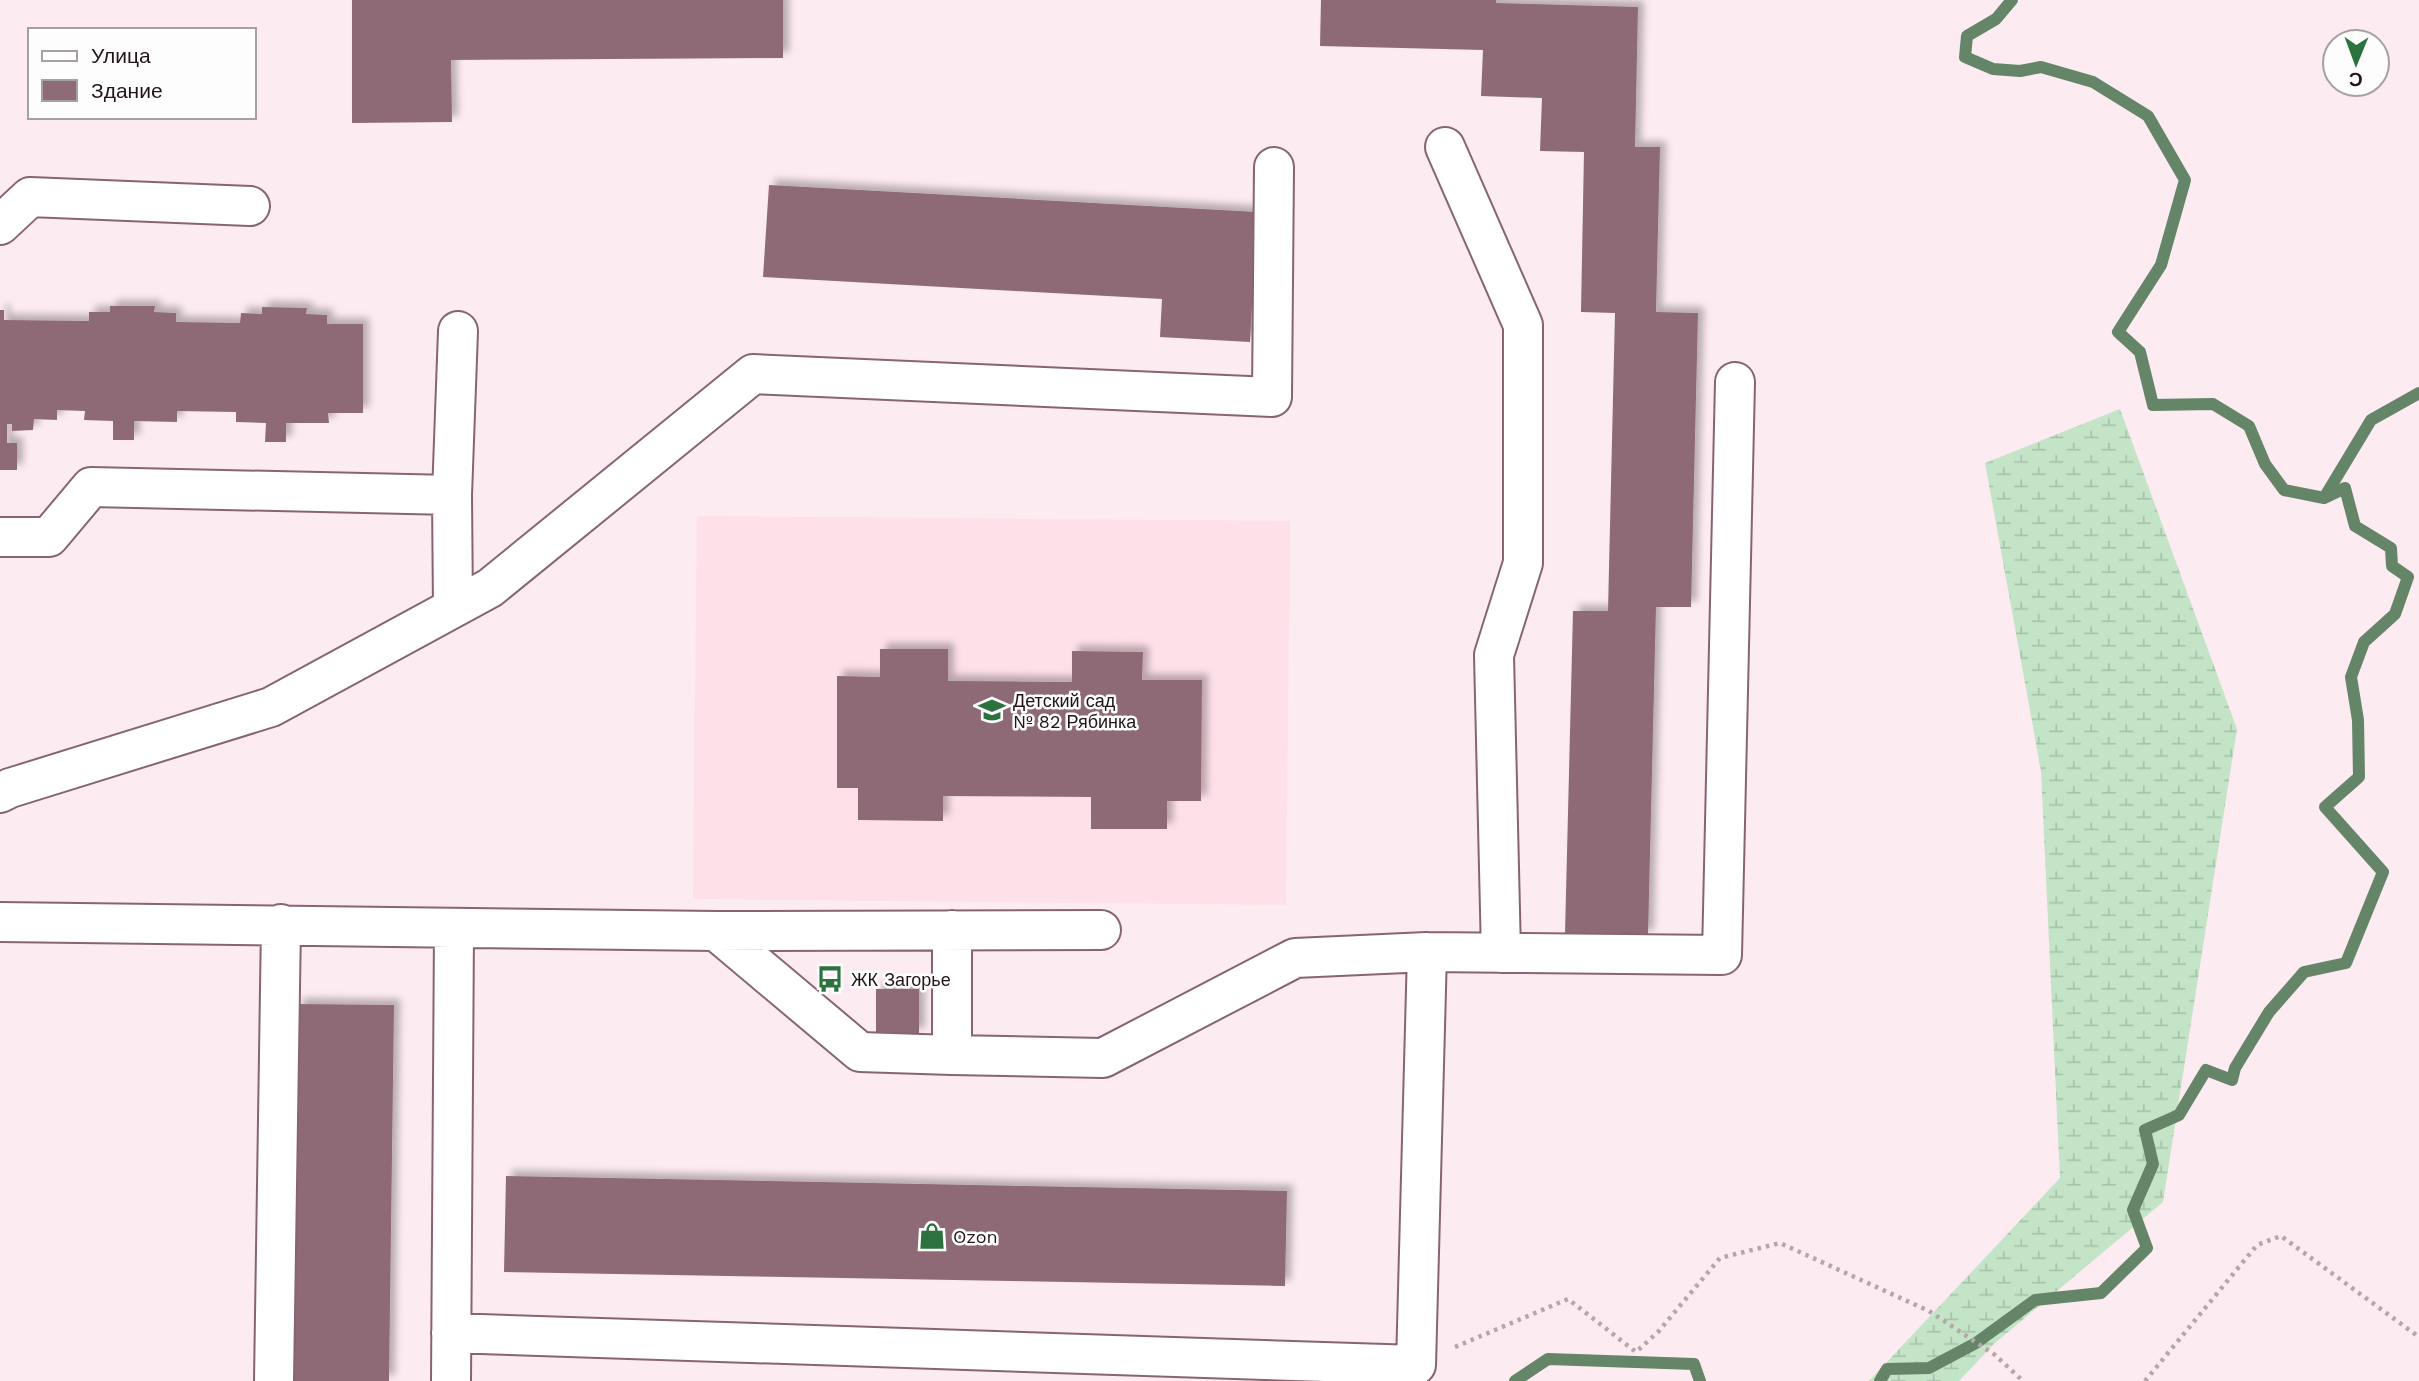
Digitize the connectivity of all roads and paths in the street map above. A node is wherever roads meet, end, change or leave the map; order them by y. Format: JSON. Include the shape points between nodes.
{"nodes":[{"id":1,"x":1445,"y":147,"type":"dead end"},
{"id":2,"x":1273,"y":167,"type":"dead end"},
{"id":3,"x":250,"y":206,"type":"dead end"},
{"id":4,"x":0,"y":225,"type":"edge"},
{"id":5,"x":458,"y":331,"type":"dead end"},
{"id":6,"x":1735,"y":382,"type":"dead end"},
{"id":7,"x":452,"y":495,"type":"junction"},
{"id":8,"x":0,"y":537,"type":"edge"},
{"id":9,"x":453,"y":608,"type":"junction"},
{"id":10,"x":0,"y":793,"type":"edge"},
{"id":11,"x":0,"y":922,"type":"edge"},
{"id":12,"x":281,"y":924,"type":"junction"},
{"id":13,"x":454,"y":929,"type":"junction"},
{"id":14,"x":951,"y":930,"type":"junction"},
{"id":15,"x":1101,"y":930,"type":"dead end"},
{"id":16,"x":716,"y":931,"type":"junction"},
{"id":17,"x":1427,"y":953,"type":"junction"},
{"id":18,"x":1501,"y":953,"type":"junction"},
{"id":19,"x":952,"y":1055,"type":"junction"},
{"id":20,"x":451,"y":1333,"type":"junction"},
{"id":21,"x":2419,"y":1337,"type":"edge"},
{"id":22,"x":1416,"y":1364,"type":"junction"},
{"id":23,"x":274,"y":1381,"type":"edge"},
{"id":24,"x":451,"y":1381,"type":"edge"},
{"id":25,"x":2022,"y":1381,"type":"edge"},
{"id":26,"x":2145,"y":1381,"type":"edge"}],
"edges":[{"from":1,"to":18,"type":"street","via":[[1523,325],[1523,563],[1494,655]]},
{"from":2,"to":9,"type":"street","via":[[1272,397],[753,373],[490,588]]},
{"from":3,"to":4,"type":"street","via":[[30,197]]},
{"from":5,"to":7,"type":"street"},
{"from":6,"to":18,"type":"street","via":[[1722,955]]},
{"from":7,"to":8,"type":"street","via":[[91,487],[49,537]]},
{"from":7,"to":9,"type":"street"},
{"from":9,"to":10,"type":"street","via":[[271,707]]},
{"from":11,"to":12,"type":"street"},
{"from":12,"to":13,"type":"street"},
{"from":12,"to":23,"type":"street"},
{"from":13,"to":16,"type":"street"},
{"from":13,"to":20,"type":"street"},
{"from":14,"to":15,"type":"street"},
{"from":14,"to":16,"type":"street"},
{"from":14,"to":19,"type":"street"},
{"from":16,"to":19,"type":"street","via":[[860,1052]]},
{"from":17,"to":18,"type":"street"},
{"from":17,"to":19,"type":"street","via":[[1295,958],[1103,1058]]},
{"from":17,"to":22,"type":"street"},
{"from":20,"to":22,"type":"street"},
{"from":20,"to":24,"type":"street"},
{"from":21,"to":26,"type":"path","via":[[2281,1236],[2257,1245]]},
{"from":22,"to":25,"type":"path","via":[[1568,1298],[1636,1352],[1720,1258],[1780,1243],[1929,1311],[1995,1355]]}]}
